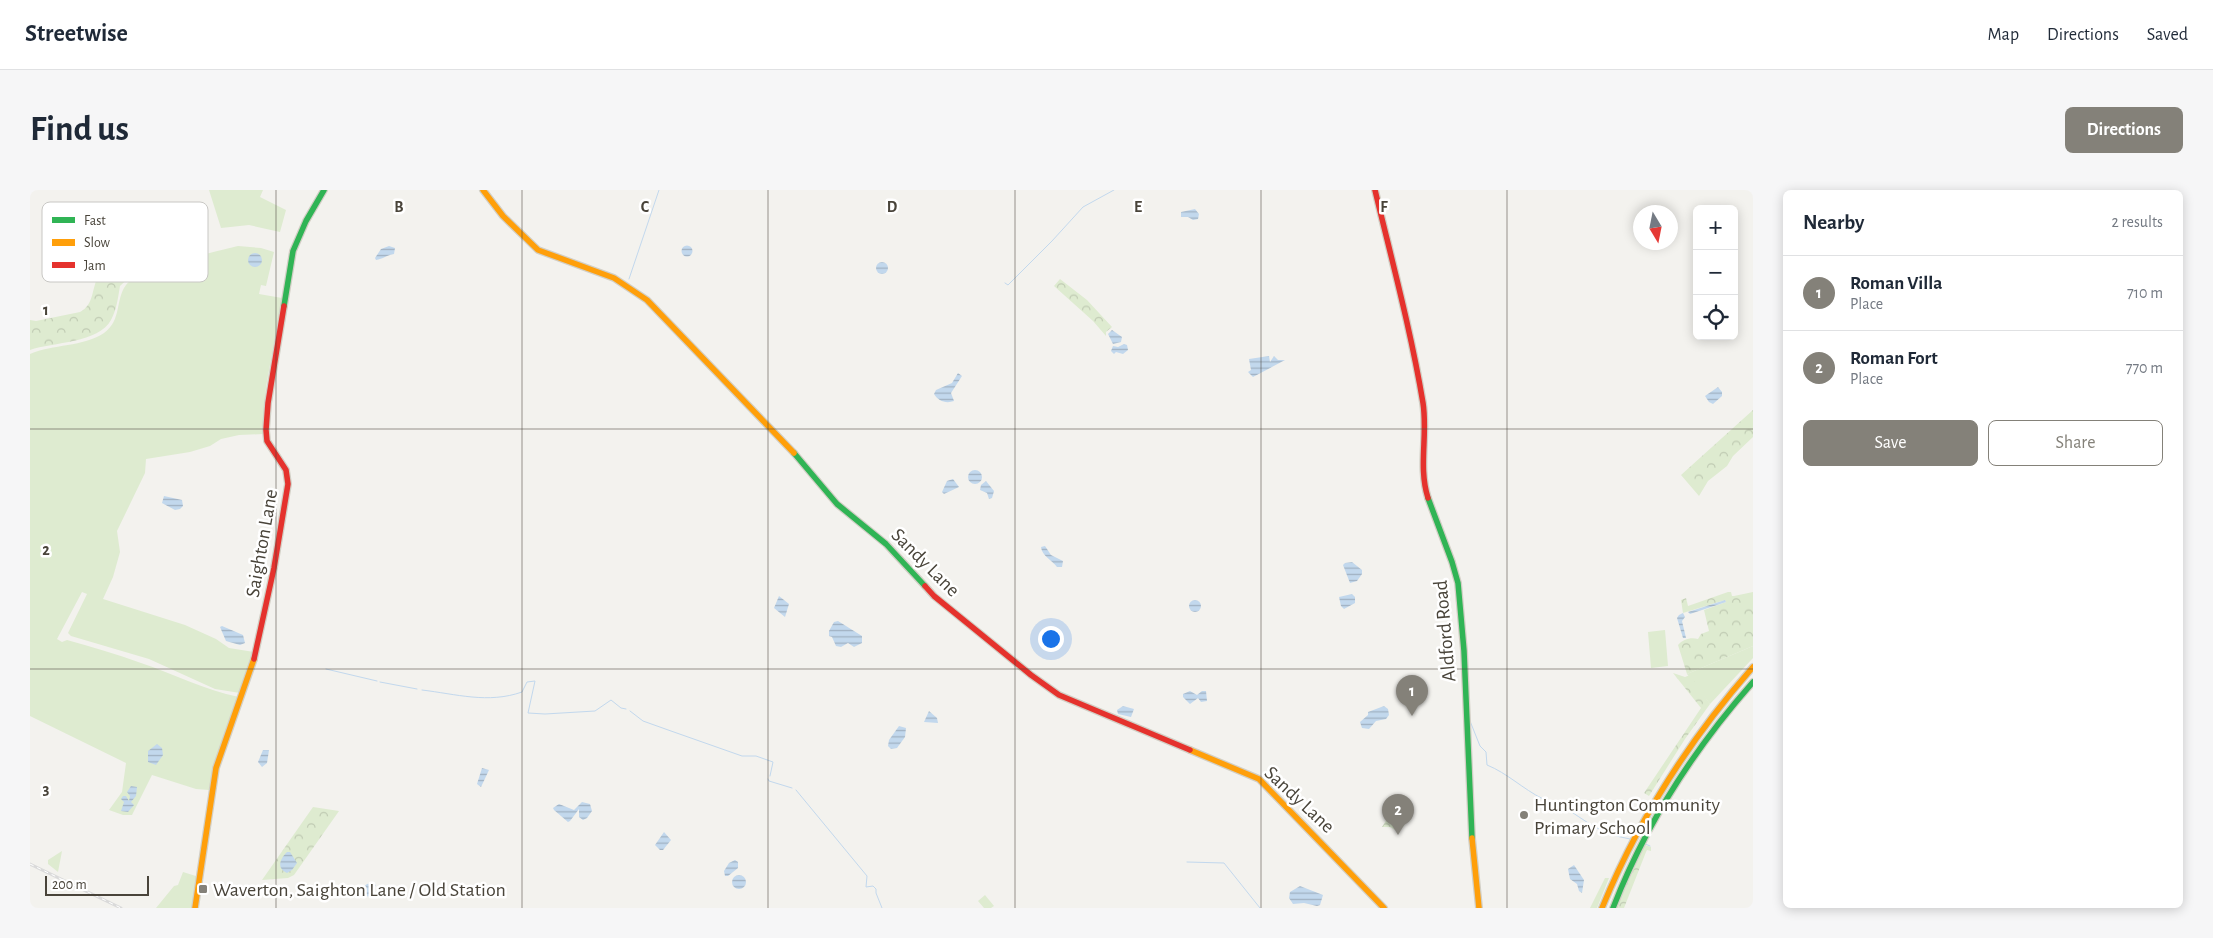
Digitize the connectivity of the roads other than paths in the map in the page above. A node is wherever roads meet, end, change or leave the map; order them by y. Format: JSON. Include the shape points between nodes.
{"nodes":[{"id":1,"x":324,"y":190,"type":"edge"},
{"id":2,"x":483,"y":190,"type":"edge"},
{"id":3,"x":1375,"y":190,"type":"edge"},
{"id":4,"x":1753,"y":667,"type":"edge"},
{"id":5,"x":1753,"y":682,"type":"edge"},
{"id":6,"x":195,"y":908,"type":"edge"},
{"id":7,"x":1384,"y":908,"type":"edge"},
{"id":8,"x":1479,"y":908,"type":"edge"},
{"id":9,"x":1602,"y":908,"type":"edge"},
{"id":10,"x":1613,"y":908,"type":"edge"}],
"edges":[{"from":1,"to":6,"type":"main road","name":"Saighton Lane","via":[[293,251],[266,430],[267,441],[286,470],[288,484],[254,665],[216,768]]},
{"from":2,"to":7,"type":"main road","name":"Sandy Lane","via":[[503,216],[538,250],[614,278],[647,300],[788,445],[837,504],[886,544],[934,596],[1031,676],[1059,695],[1259,779]]},
{"from":3,"to":8,"type":"main road","name":"Aldford Road","via":[[1408,328],[1425,422],[1424,484],[1456,576],[1469,748],[1470,825]]},
{"from":4,"to":9,"type":"main road","via":[[1696,736],[1668,777],[1631,842]]},
{"from":5,"to":10,"type":"main road","via":[[1679,777],[1641,844]]}]}
